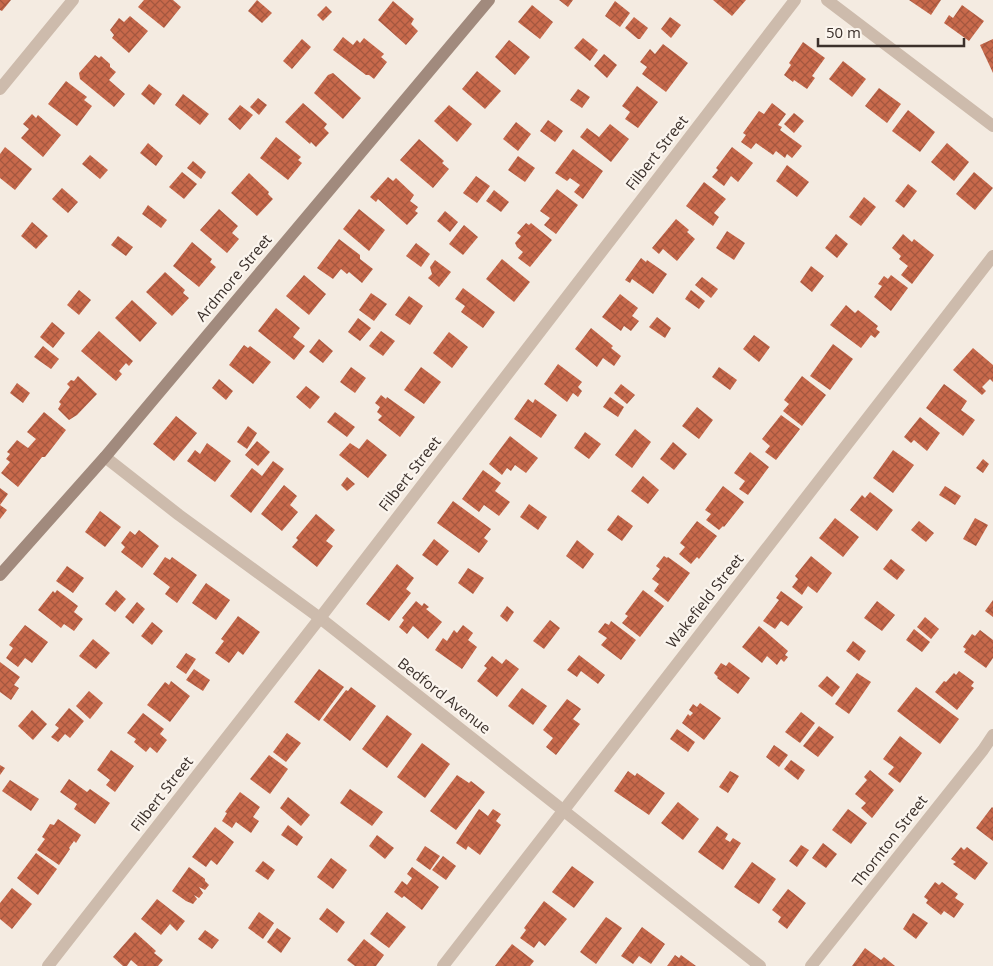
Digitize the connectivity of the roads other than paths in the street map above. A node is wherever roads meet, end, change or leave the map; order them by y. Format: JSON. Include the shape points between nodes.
{"nodes":[{"id":1,"x":73,"y":0,"type":"edge"},
{"id":2,"x":490,"y":0,"type":"edge"},
{"id":3,"x":795,"y":0,"type":"edge"},
{"id":4,"x":827,"y":0,"type":"edge"},
{"id":5,"x":0,"y":89,"type":"edge"},
{"id":6,"x":993,"y":126,"type":"edge"},
{"id":7,"x":993,"y":256,"type":"edge"},
{"id":8,"x":104,"y":457,"type":"junction"},
{"id":9,"x":0,"y":576,"type":"edge"},
{"id":10,"x":320,"y":618,"type":"junction"},
{"id":11,"x":993,"y":735,"type":"edge"},
{"id":12,"x":563,"y":811,"type":"junction"},
{"id":13,"x":48,"y":966,"type":"edge"},
{"id":14,"x":443,"y":966,"type":"edge"},
{"id":15,"x":760,"y":966,"type":"edge"},
{"id":16,"x":811,"y":966,"type":"edge"}],
"edges":[{"from":1,"to":5,"type":"street"},
{"from":2,"to":8,"type":"main road","name":"Ardmore Street"},
{"from":3,"to":10,"type":"street","name":"Filbert Street"},
{"from":4,"to":6,"type":"street"},
{"from":7,"to":12,"type":"street","name":"Wakefield Street"},
{"from":8,"to":9,"type":"main road","name":"Ardmore Street"},
{"from":8,"to":10,"type":"street","name":"Bedford Avenue"},
{"from":10,"to":12,"type":"street","name":"Bedford Avenue"},
{"from":10,"to":13,"type":"street","name":"Filbert Street"},
{"from":11,"to":16,"type":"street","name":"Thornton Street"},
{"from":12,"to":14,"type":"street","name":"Wakefield Street"},
{"from":12,"to":15,"type":"street","name":"Bedford Avenue"}]}
